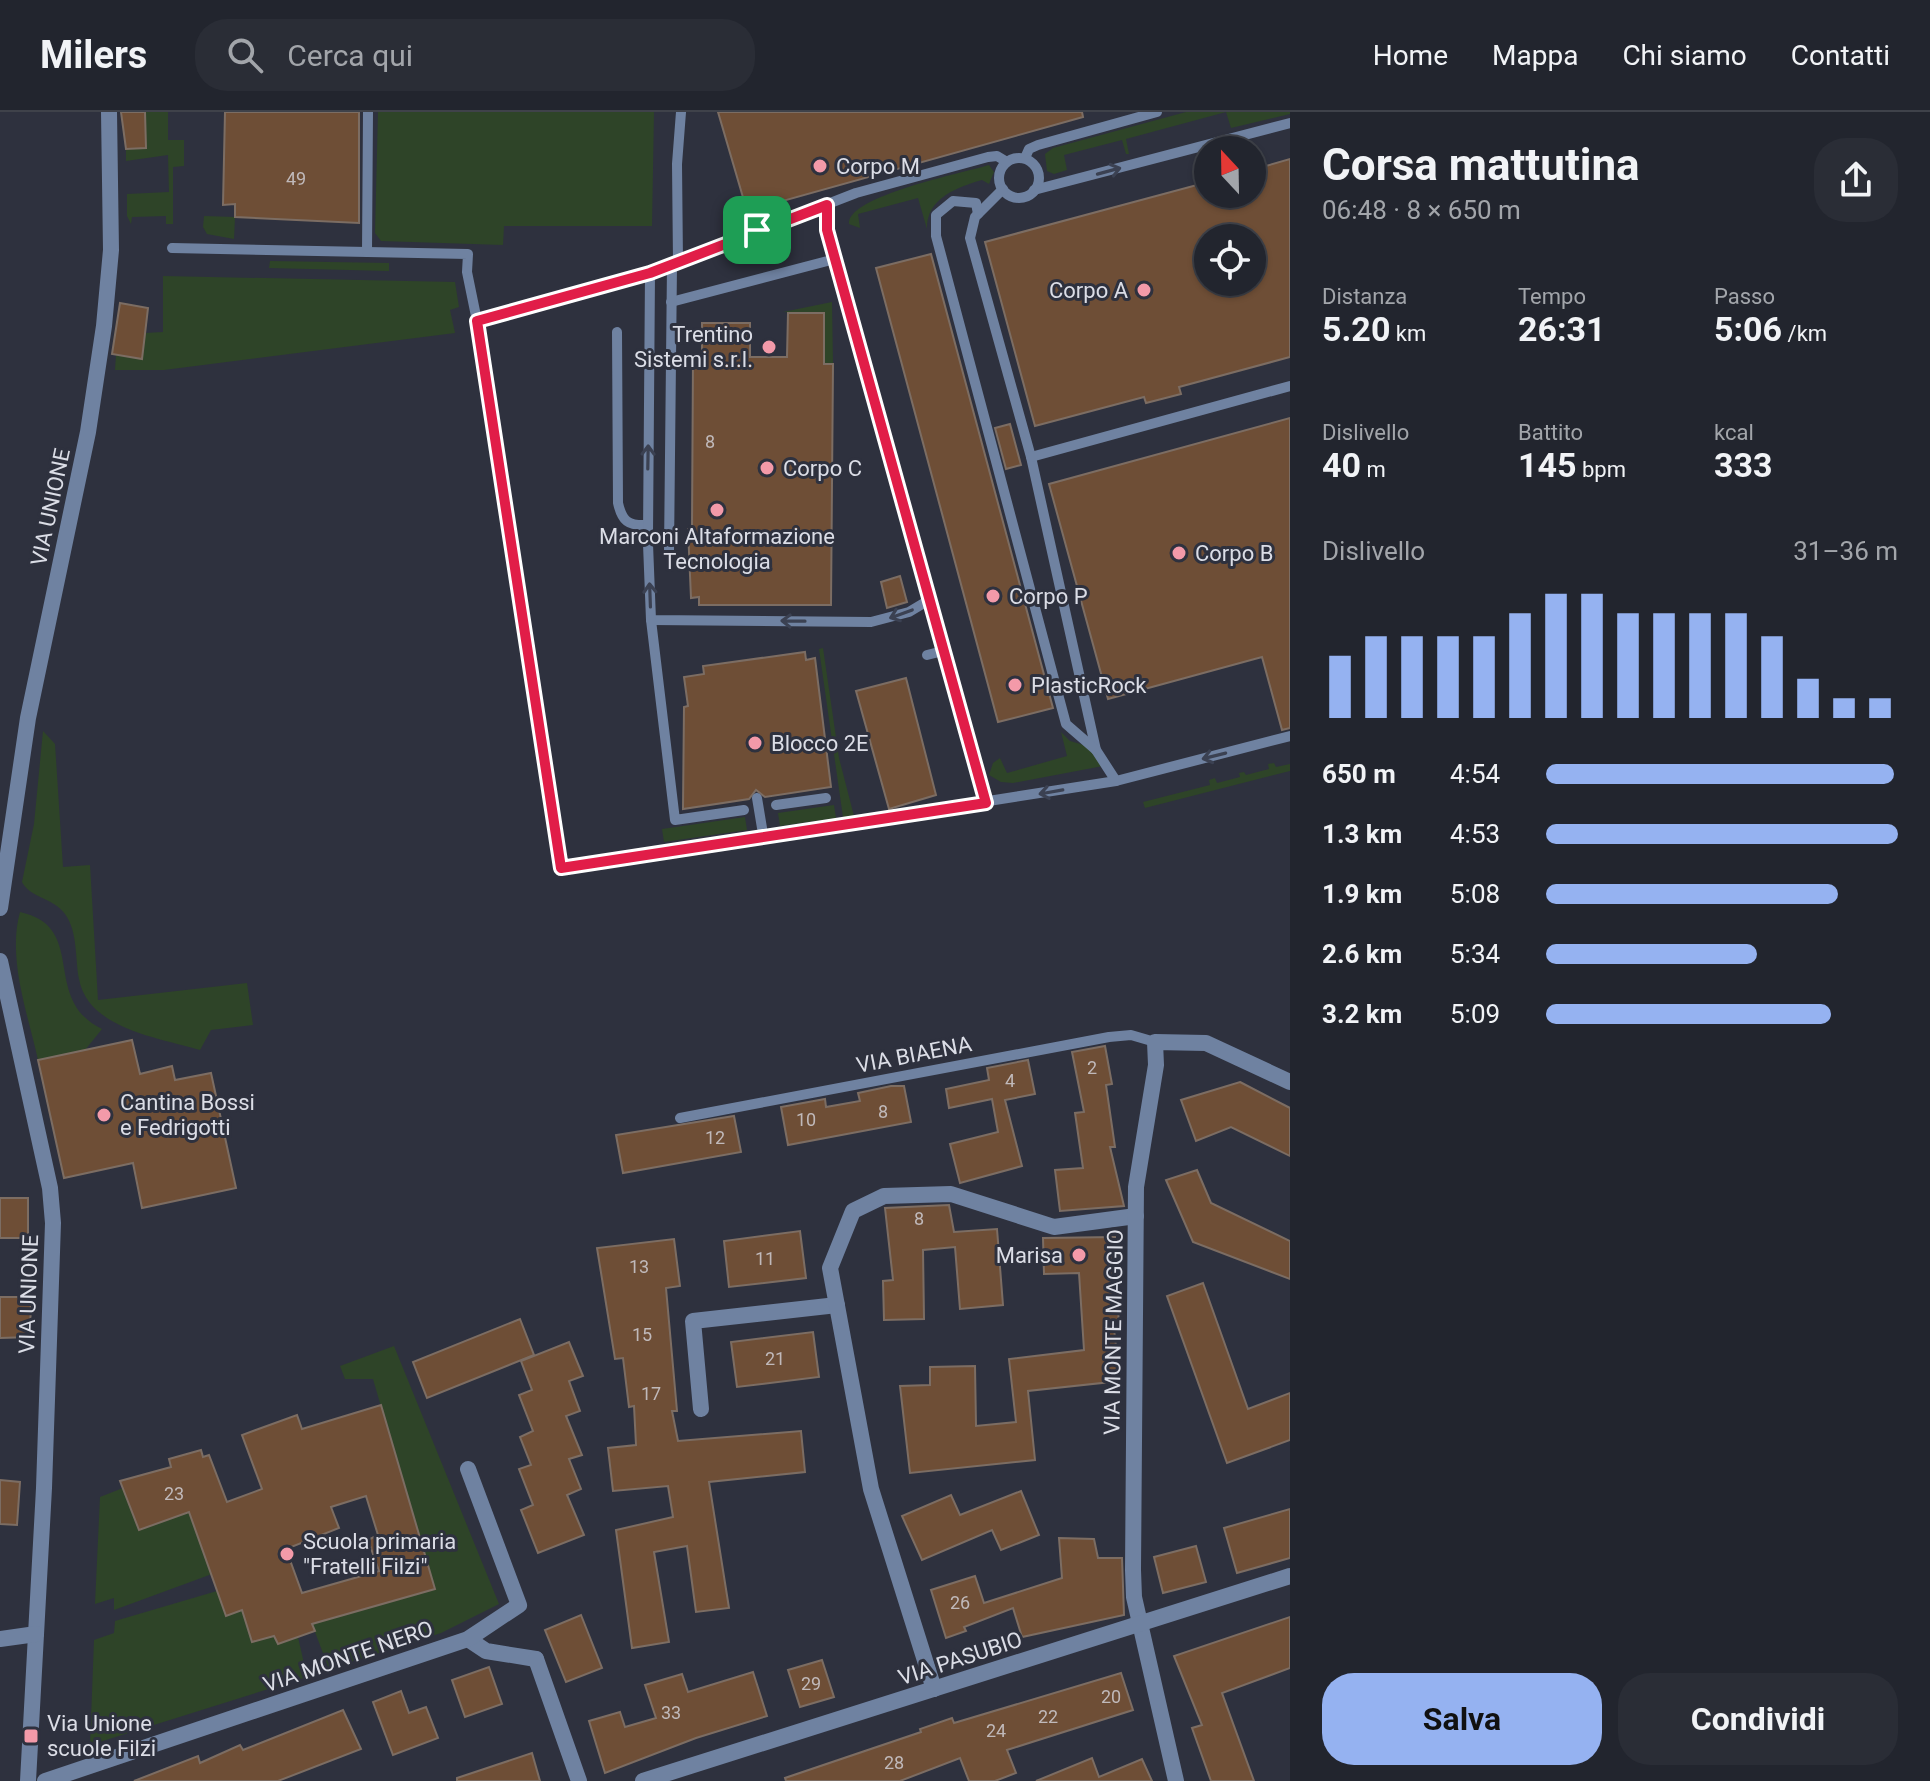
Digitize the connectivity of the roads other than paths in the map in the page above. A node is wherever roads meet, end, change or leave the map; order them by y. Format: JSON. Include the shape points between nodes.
{"nodes":[{"id":1,"x":109,"y":112,"type":"edge"},
{"id":2,"x":368,"y":112,"type":"edge"},
{"id":3,"x":681,"y":112,"type":"edge"},
{"id":4,"x":1157,"y":112,"type":"edge"},
{"id":5,"x":1290,"y":123,"type":"edge"},
{"id":6,"x":1025,"y":158,"type":"junction"},
{"id":7,"x":1007,"y":162,"type":"junction"},
{"id":8,"x":1003,"y":189,"type":"junction"},
{"id":9,"x":1034,"y":190,"type":"junction"},
{"id":10,"x":827,"y":205,"type":"junction"},
{"id":11,"x":978,"y":214,"type":"junction"},
{"id":12,"x":172,"y":248,"type":"dead end"},
{"id":13,"x":367,"y":252,"type":"junction"},
{"id":14,"x":835,"y":259,"type":"junction"},
{"id":15,"x":675,"y":263,"type":"junction"},
{"id":16,"x":650,"y":273,"type":"junction"},
{"id":17,"x":671,"y":302,"type":"junction"},
{"id":18,"x":477,"y":321,"type":"junction"},
{"id":19,"x":617,"y":332,"type":"dead end"},
{"id":20,"x":1290,"y":386,"type":"edge"},
{"id":21,"x":1031,"y":457,"type":"junction"},
{"id":22,"x":648,"y":535,"type":"junction"},
{"id":23,"x":669,"y":551,"type":"dead end"},
{"id":24,"x":929,"y":600,"type":"junction"},
{"id":25,"x":651,"y":620,"type":"junction"},
{"id":26,"x":943,"y":651,"type":"junction"},
{"id":27,"x":927,"y":655,"type":"dead end"},
{"id":28,"x":1290,"y":736,"type":"edge"},
{"id":29,"x":1096,"y":750,"type":"junction"},
{"id":30,"x":1116,"y":781,"type":"junction"},
{"id":31,"x":757,"y":798,"type":"dead end"},
{"id":32,"x":826,"y":798,"type":"dead end"},
{"id":33,"x":986,"y":803,"type":"junction"},
{"id":34,"x":776,"y":805,"type":"dead end"},
{"id":35,"x":744,"y":810,"type":"dead end"},
{"id":36,"x":763,"y":833,"type":"junction"},
{"id":37,"x":0,"y":908,"type":"edge"},
{"id":38,"x":0,"y":961,"type":"edge"},
{"id":39,"x":1155,"y":1042,"type":"junction"},
{"id":40,"x":1290,"y":1082,"type":"edge"},
{"id":41,"x":680,"y":1118,"type":"dead end"},
{"id":42,"x":1136,"y":1216,"type":"junction"},
{"id":43,"x":837,"y":1305,"type":"junction"},
{"id":44,"x":701,"y":1409,"type":"dead end"},
{"id":45,"x":468,"y":1469,"type":"dead end"},
{"id":46,"x":1290,"y":1576,"type":"edge"},
{"id":47,"x":1141,"y":1623,"type":"junction"},
{"id":48,"x":36,"y":1634,"type":"junction"},
{"id":49,"x":0,"y":1639,"type":"edge"},
{"id":50,"x":468,"y":1639,"type":"junction"},
{"id":51,"x":934,"y":1689,"type":"junction"},
{"id":52,"x":28,"y":1781,"type":"edge"},
{"id":53,"x":45,"y":1781,"type":"edge"},
{"id":54,"x":579,"y":1781,"type":"edge"},
{"id":55,"x":643,"y":1781,"type":"edge"},
{"id":56,"x":1176,"y":1781,"type":"edge"}],
"edges":[{"from":1,"to":37,"type":"street","name":"VIA UNIONE","via":[[111,250],[104,326],[28,718]]},
{"from":2,"to":13,"type":"lane"},
{"from":3,"to":15,"type":"lane"},
{"from":4,"to":6,"type":"lane","via":[[1038,145]]},
{"from":9,"to":5,"type":"lane","one_way":true},
{"from":6,"to":7,"type":"lane"},
{"from":6,"to":9,"type":"lane","via":[[1037,171]]},
{"from":7,"to":8,"type":"lane","via":[[1001,173]]},
{"from":7,"to":10,"type":"lane","via":[[988,157]]},
{"from":8,"to":9,"type":"lane","via":[[1011,198]]},
{"from":8,"to":11,"type":"lane"},
{"from":10,"to":14,"type":"lane"},
{"from":10,"to":15,"type":"lane"},
{"from":11,"to":21,"type":"lane","via":[[970,228],[972,250]]},
{"from":11,"to":29,"type":"lane","via":[[976,203],[953,201],[936,215],[936,236],[1066,724]]},
{"from":12,"to":13,"type":"lane"},
{"from":13,"to":18,"type":"lane","via":[[468,254]]},
{"from":14,"to":17,"type":"lane"},
{"from":14,"to":24,"type":"lane"},
{"from":15,"to":16,"type":"lane"},
{"from":15,"to":17,"type":"lane"},
{"from":16,"to":18,"type":"lane"},
{"from":22,"to":16,"type":"lane","one_way":true},
{"from":17,"to":23,"type":"lane"},
{"from":18,"to":36,"type":"lane","via":[[561,868]]},
{"from":19,"to":22,"type":"lane","via":[[618,503],[624,520]]},
{"from":20,"to":21,"type":"lane"},
{"from":21,"to":29,"type":"lane"},
{"from":25,"to":22,"type":"lane","one_way":true},
{"from":24,"to":25,"type":"lane","one_way":true,"via":[[909,612],[871,622]]},
{"from":24,"to":26,"type":"lane"},
{"from":25,"to":35,"type":"lane","via":[[675,820]]},
{"from":26,"to":27,"type":"lane"},
{"from":26,"to":33,"type":"lane"},
{"from":28,"to":30,"type":"lane","one_way":true},
{"from":29,"to":30,"type":"lane"},
{"from":30,"to":33,"type":"lane","one_way":true},
{"from":31,"to":36,"type":"lane","bridge":true},
{"from":32,"to":34,"type":"lane"},
{"from":33,"to":36,"type":"lane"},
{"from":38,"to":48,"type":"street","name":"VIA UNIONE","via":[[53,1223]]},
{"from":39,"to":40,"type":"street","via":[[1206,1043]]},
{"from":39,"to":41,"type":"lane","name":"VIA BIAENA","via":[[1131,1035],[1109,1037]]},
{"from":39,"to":42,"type":"street","name":"VIA MONTE MAGGIO","via":[[1156,1065],[1137,1164]]},
{"from":42,"to":43,"type":"street","via":[[1054,1227],[951,1194],[884,1196],[853,1211],[830,1268]]},
{"from":42,"to":47,"type":"street","name":"VIA MONTE MAGGIO","via":[[1132,1519],[1134,1597]]},
{"from":43,"to":44,"type":"street","via":[[693,1321]]},
{"from":43,"to":51,"type":"street","via":[[871,1489]]},
{"from":45,"to":50,"type":"street","name":"VIA MONTE NERO","via":[[519,1605]]},
{"from":46,"to":47,"type":"street","name":"VIA PASUBIO"},
{"from":47,"to":51,"type":"street","name":"VIA PASUBIO"},
{"from":47,"to":56,"type":"street","name":"VIA MONTE MAGGIO"},
{"from":48,"to":49,"type":"street"},
{"from":48,"to":52,"type":"street","name":"VIA UNIONE"},
{"from":50,"to":53,"type":"street","name":"VIA MONTE NERO"},
{"from":50,"to":54,"type":"street","via":[[486,1651],[536,1659]]},
{"from":51,"to":55,"type":"street","name":"VIA PASUBIO"}]}
